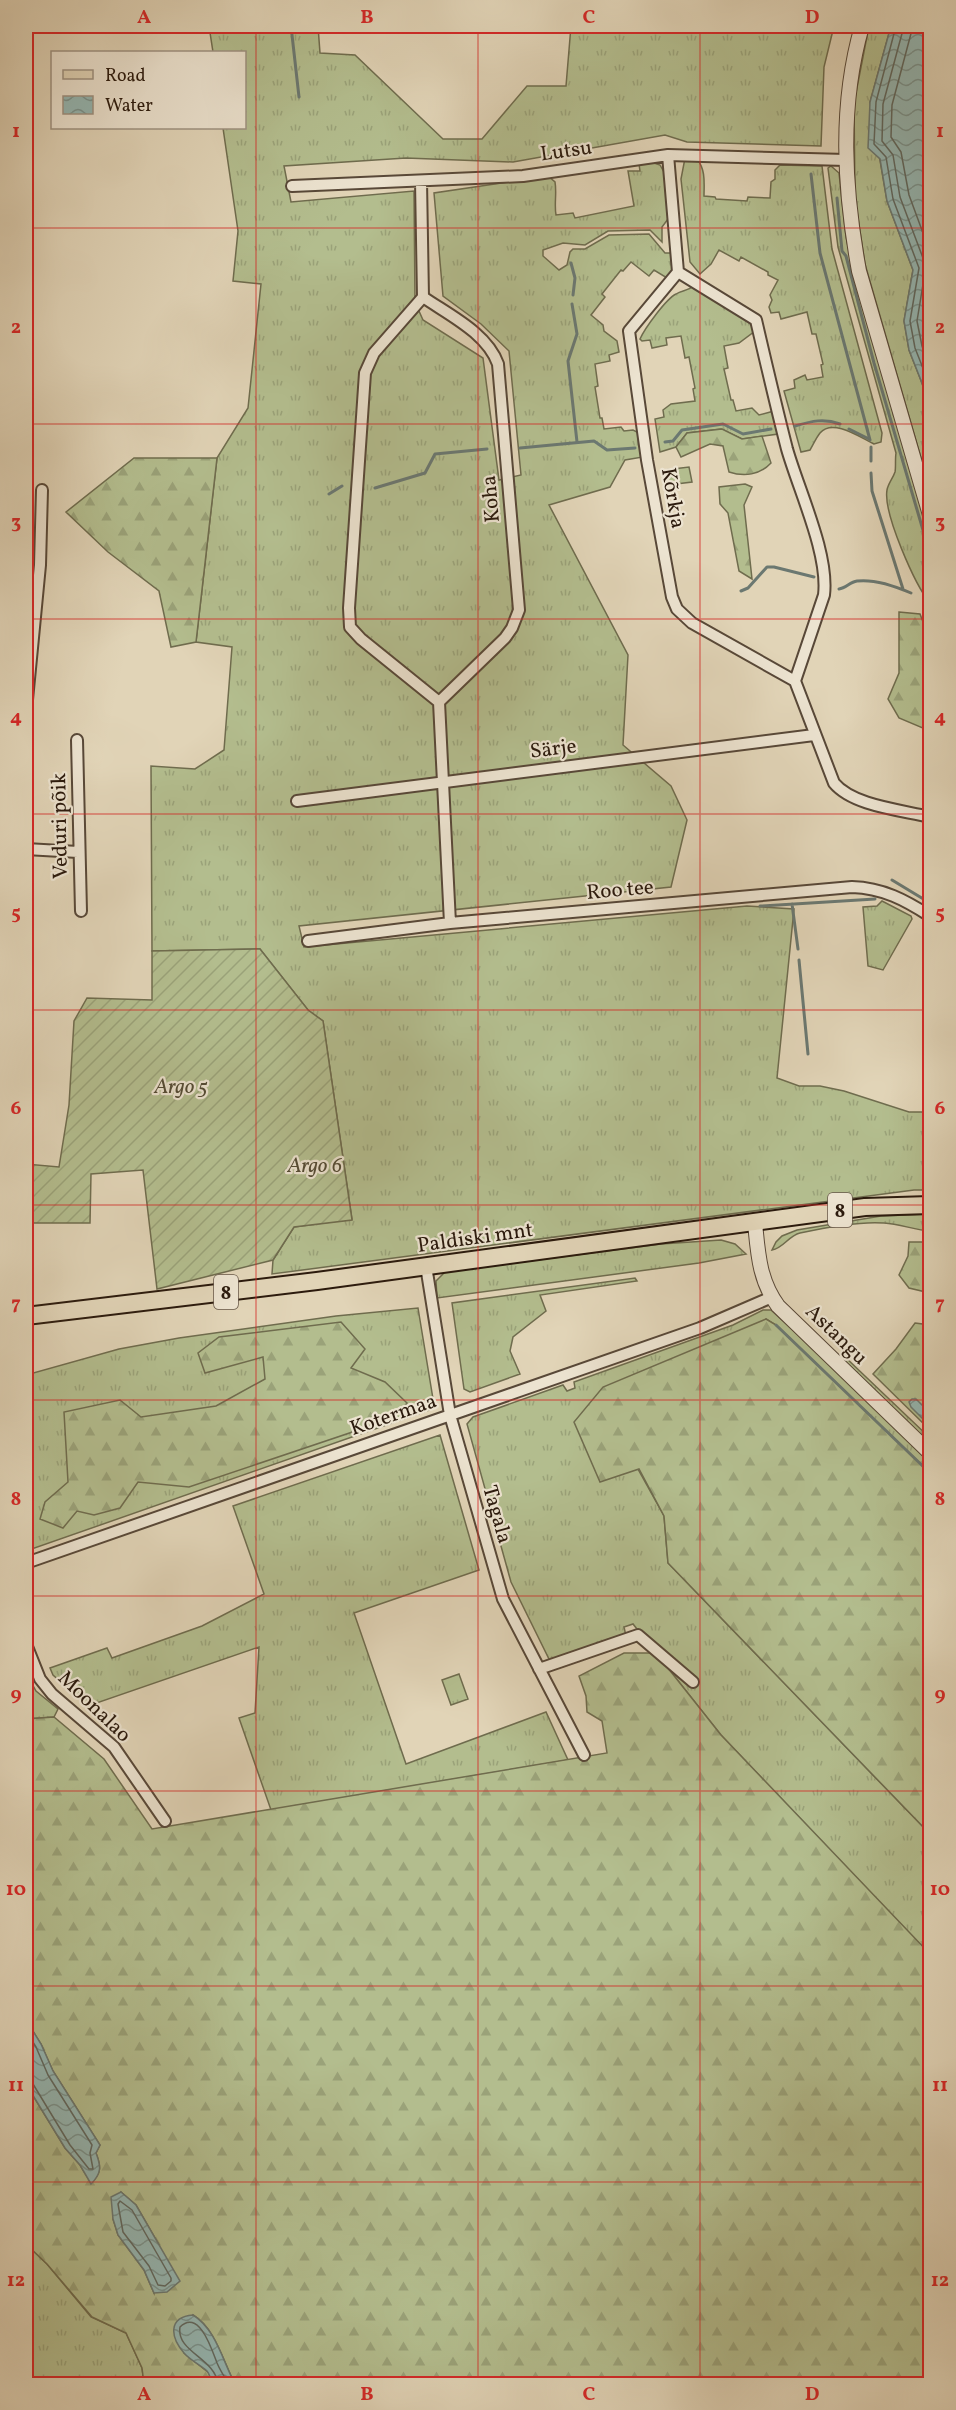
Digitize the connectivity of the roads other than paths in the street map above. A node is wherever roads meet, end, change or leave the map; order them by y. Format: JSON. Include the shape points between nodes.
{"nodes":[{"id":1,"x":862,"y":26,"type":"edge"},
{"id":2,"x":668,"y":155,"type":"junction"},
{"id":3,"x":846,"y":160,"type":"junction"},
{"id":4,"x":421,"y":181,"type":"junction"},
{"id":5,"x":292,"y":186,"type":"dead end"},
{"id":6,"x":678,"y":272,"type":"junction"},
{"id":7,"x":423,"y":297,"type":"junction"},
{"id":8,"x":42,"y":490,"type":"dead end"},
{"id":9,"x":930,"y":515,"type":"edge"},
{"id":10,"x":795,"y":681,"type":"junction"},
{"id":11,"x":439,"y":702,"type":"junction"},
{"id":12,"x":26,"y":710,"type":"edge"},
{"id":13,"x":814,"y":735,"type":"junction"},
{"id":14,"x":77,"y":740,"type":"dead end"},
{"id":15,"x":442,"y":782,"type":"junction"},
{"id":16,"x":297,"y":801,"type":"dead end"},
{"id":17,"x":930,"y":818,"type":"edge"},
{"id":18,"x":26,"y":849,"type":"edge"},
{"id":19,"x":78,"y":852,"type":"junction"},
{"id":20,"x":81,"y":911,"type":"dead end"},
{"id":21,"x":930,"y":916,"type":"edge"},
{"id":22,"x":450,"y":923,"type":"junction"},
{"id":23,"x":308,"y":941,"type":"dead end"},
{"id":24,"x":930,"y":1205,"type":"edge"},
{"id":25,"x":754,"y":1222,"type":"junction"},
{"id":26,"x":426,"y":1266,"type":"junction"},
{"id":27,"x":772,"y":1298,"type":"junction"},
{"id":28,"x":26,"y":1316,"type":"edge"},
{"id":29,"x":450,"y":1415,"type":"junction"},
{"id":30,"x":930,"y":1453,"type":"edge"},
{"id":31,"x":26,"y":1563,"type":"edge"},
{"id":32,"x":26,"y":1644,"type":"edge"},
{"id":33,"x":539,"y":1669,"type":"junction"},
{"id":34,"x":693,"y":1682,"type":"dead end"},
{"id":35,"x":584,"y":1755,"type":"dead end"},
{"id":36,"x":165,"y":1821,"type":"dead end"}],
"edges":[{"from":1,"to":3,"type":"street","via":[[849,84]]},
{"from":2,"to":3,"type":"street","name":"Lutsu"},
{"from":2,"to":4,"type":"street","name":"Lutsu","via":[[523,176]]},
{"from":2,"to":6,"type":"street"},
{"from":3,"to":9,"type":"street","via":[[859,271]]},
{"from":4,"to":5,"type":"street","name":"Lutsu"},
{"from":4,"to":7,"type":"street"},
{"from":6,"to":10,"type":"street","via":[[756,320],[826,581]]},
{"from":6,"to":10,"type":"street","name":"Kõrkja","via":[[629,331],[672,597],[677,609],[692,624]]},
{"from":7,"to":11,"type":"street","via":[[374,353],[365,373],[349,608],[350,627],[361,639]]},
{"from":7,"to":11,"type":"street","name":"Koha","via":[[483,339],[494,351],[498,364],[519,610],[505,638]]},
{"from":8,"to":12,"type":"street","via":[[40,565]]},
{"from":10,"to":13,"type":"street"},
{"from":11,"to":15,"type":"street"},
{"from":13,"to":15,"type":"street","name":"Särje"},
{"from":13,"to":17,"type":"street","via":[[841,791],[859,800]]},
{"from":14,"to":19,"type":"street","name":"Veduri põik"},
{"from":15,"to":16,"type":"street","name":"Särje"},
{"from":15,"to":22,"type":"street"},
{"from":18,"to":19,"type":"street"},
{"from":19,"to":20,"type":"street","name":"Veduri põik"},
{"from":21,"to":22,"type":"street","name":"Roo tee","via":[[894,894],[852,887]]},
{"from":22,"to":23,"type":"street","name":"Roo tee"},
{"from":24,"to":25,"type":"main road","name":"Paldiski mnt","number":"8","via":[[865,1207]]},
{"from":25,"to":26,"type":"main road","name":"Paldiski mnt","number":"8"},
{"from":25,"to":27,"type":"street","name":"Astangu","via":[[761,1273]]},
{"from":26,"to":28,"type":"main road","name":"Paldiski mnt","number":"8"},
{"from":26,"to":29,"type":"street","name":"Tagala"},
{"from":27,"to":29,"type":"street","name":"Kotermaa","via":[[700,1328]]},
{"from":27,"to":30,"type":"street","name":"Astangu"},
{"from":29,"to":31,"type":"street","name":"Kotermaa"},
{"from":29,"to":33,"type":"street","name":"Tagala","via":[[503,1599]]},
{"from":32,"to":36,"type":"street","name":"Moonalao","via":[[40,1679],[114,1747]]},
{"from":33,"to":34,"type":"street","via":[[638,1635]]},
{"from":33,"to":35,"type":"street","name":"Tagala"}]}
